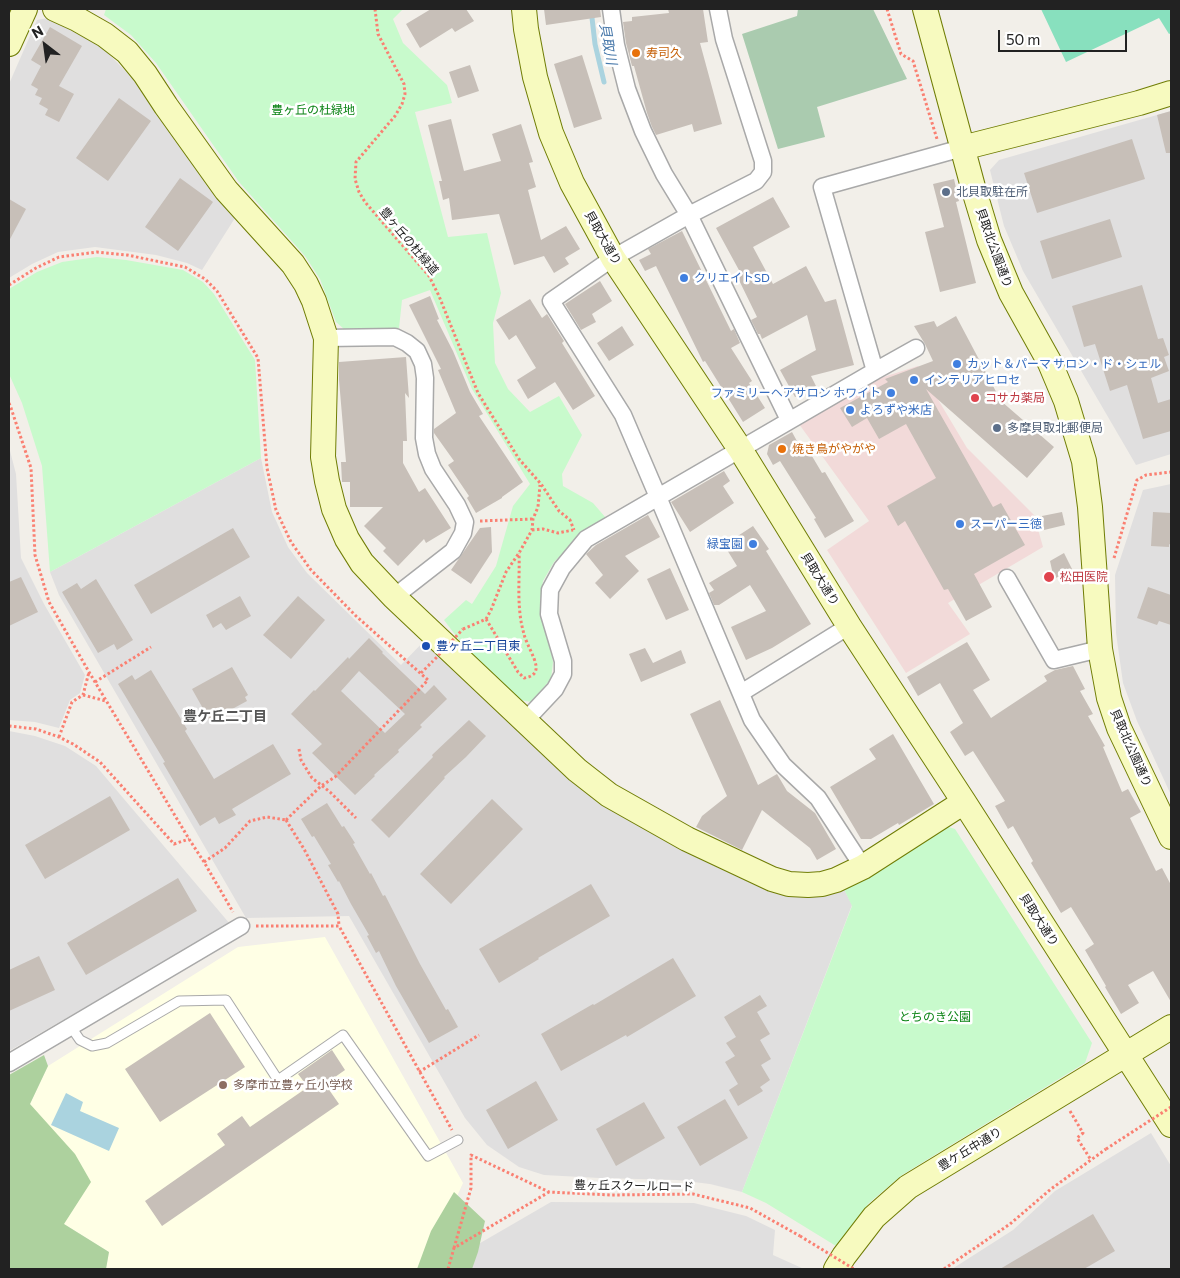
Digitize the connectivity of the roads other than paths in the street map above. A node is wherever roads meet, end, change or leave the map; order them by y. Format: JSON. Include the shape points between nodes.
{"nodes":[{"id":1,"x":25,"y":9,"type":"edge"},
{"id":2,"x":55,"y":9,"type":"edge"},
{"id":3,"x":524,"y":9,"type":"edge"},
{"id":4,"x":611,"y":9,"type":"edge"},
{"id":5,"x":718,"y":9,"type":"edge"},
{"id":6,"x":925,"y":9,"type":"edge"},
{"id":7,"x":9,"y":44,"type":"edge"},
{"id":8,"x":1171,"y":93,"type":"edge"},
{"id":9,"x":958,"y":150,"type":"junction"},
{"id":10,"x":689,"y":215,"type":"junction"},
{"id":11,"x":613,"y":258,"type":"junction"},
{"id":12,"x":326,"y":338,"type":"junction"},
{"id":13,"x":916,"y":348,"type":"dead end"},
{"id":14,"x":875,"y":371,"type":"junction"},
{"id":15,"x":789,"y":420,"type":"junction"},
{"id":16,"x":740,"y":449,"type":"junction"},
{"id":17,"x":658,"y":497,"type":"junction"},
{"id":18,"x":1007,"y":578,"type":"dead end"},
{"id":19,"x":394,"y":597,"type":"junction"},
{"id":20,"x":849,"y":626,"type":"junction"},
{"id":21,"x":1100,"y":649,"type":"junction"},
{"id":22,"x":741,"y":693,"type":"junction"},
{"id":23,"x":525,"y":721,"type":"junction"},
{"id":24,"x":964,"y":802,"type":"junction"},
{"id":25,"x":1171,"y":837,"type":"edge"},
{"id":26,"x":863,"y":867,"type":"junction"},
{"id":27,"x":241,"y":926,"type":"road end"},
{"id":28,"x":71,"y":1027,"type":"junction"},
{"id":29,"x":1171,"y":1027,"type":"edge"},
{"id":30,"x":1126,"y":1054,"type":"junction"},
{"id":31,"x":9,"y":1064,"type":"edge"},
{"id":32,"x":1171,"y":1125,"type":"edge"},
{"id":33,"x":458,"y":1140,"type":"road end"},
{"id":34,"x":836,"y":1269,"type":"edge"}],
"edges":[{"from":1,"to":7,"type":"street"},
{"from":2,"to":12,"type":"street","via":[[77,18],[127,52],[226,190],[293,264],[314,301]]},
{"from":3,"to":11,"type":"street","name":"貝取大通り","via":[[535,78],[552,133],[572,183]]},
{"from":4,"to":10,"type":"street","via":[[616,45],[633,108],[664,174]]},
{"from":5,"to":10,"type":"street","via":[[724,39],[763,161],[763,172],[756,181]]},
{"from":6,"to":9,"type":"street","name":"貝取北公園通り"},
{"from":8,"to":9,"type":"street"},
{"from":9,"to":14,"type":"street","via":[[822,187]]},
{"from":9,"to":21,"type":"street","name":"貝取北公園通り","via":[[1011,293],[1050,363],[1066,401],[1084,461]]},
{"from":10,"to":11,"type":"street"},
{"from":10,"to":15,"type":"street"},
{"from":11,"to":16,"type":"street","name":"貝取大通り"},
{"from":11,"to":17,"type":"street","via":[[551,301],[622,415]]},
{"from":12,"to":19,"type":"street","via":[[324,456],[334,510],[346,539]]},
{"from":12,"to":19,"type":"street","via":[[396,337],[417,351],[425,378],[424,438],[427,454],[432,469],[465,522],[453,551]]},
{"from":13,"to":14,"type":"street"},
{"from":14,"to":15,"type":"street"},
{"from":15,"to":16,"type":"street"},
{"from":16,"to":17,"type":"street"},
{"from":16,"to":20,"type":"street","name":"貝取大通り"},
{"from":17,"to":22,"type":"street"},
{"from":17,"to":23,"type":"street","via":[[580,534],[550,590],[549,614],[564,674],[555,689]]},
{"from":18,"to":21,"type":"street","via":[[1054,660]]},
{"from":19,"to":23,"type":"street"},
{"from":20,"to":22,"type":"street"},
{"from":20,"to":24,"type":"street","name":"貝取大通り"},
{"from":21,"to":25,"type":"street","name":"貝取北公園通り","via":[[1109,698],[1119,728]]},
{"from":22,"to":26,"type":"street","via":[[752,720],[783,765],[818,798]]},
{"from":23,"to":26,"type":"street","via":[[577,770],[609,794],[687,839],[772,879],[808,886],[836,880]]},
{"from":24,"to":26,"type":"street"},
{"from":24,"to":30,"type":"street","name":"貝取大通り"},
{"from":27,"to":28,"type":"street"},
{"from":28,"to":31,"type":"street"},
{"from":28,"to":33,"type":"lane","via":[[80,1040],[92,1046],[107,1043],[179,1001],[226,1000],[278,1080],[343,1035],[428,1156]]},
{"from":29,"to":30,"type":"street"},
{"from":30,"to":32,"type":"street","name":"貝取大通り"},
{"from":30,"to":34,"type":"street","name":"豊ケ丘中通り","via":[[908,1188],[874,1217]]}]}
